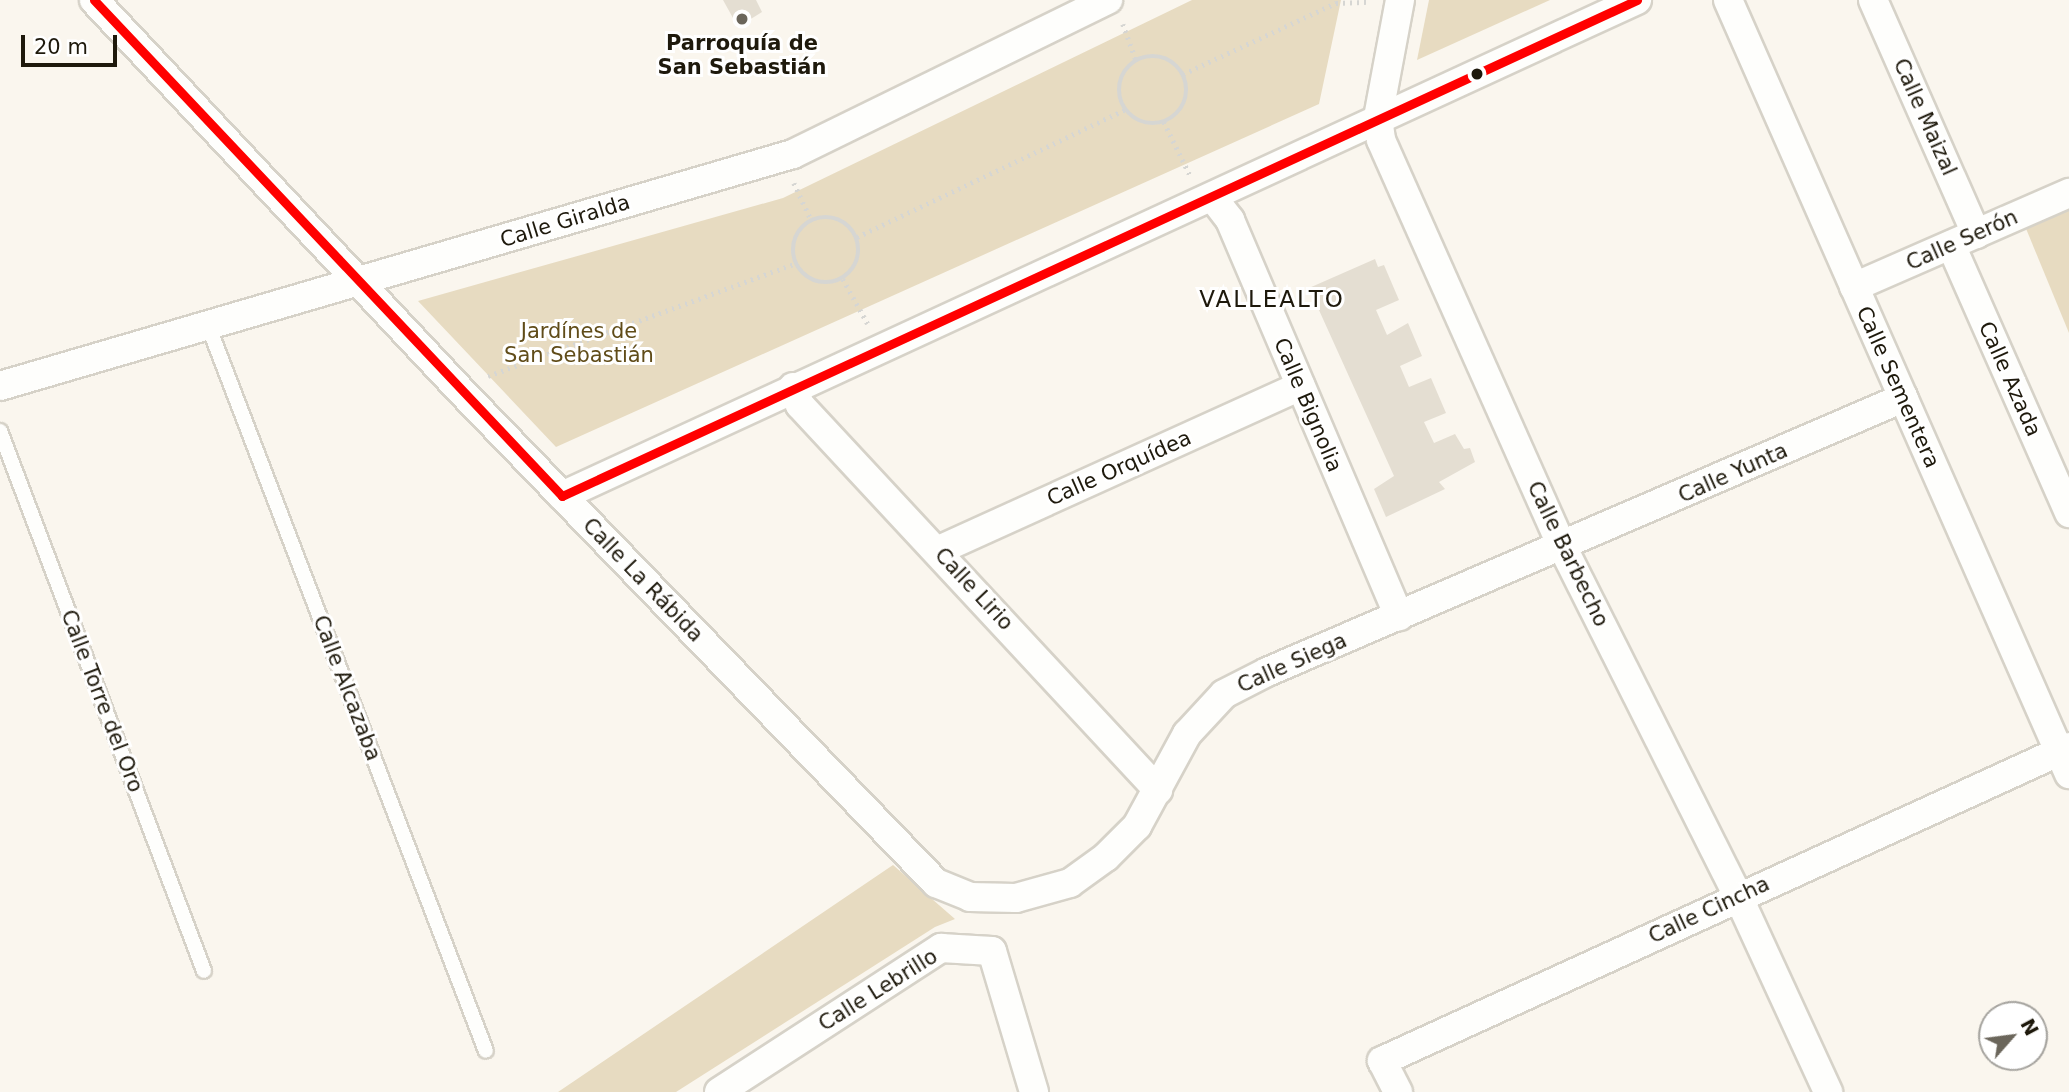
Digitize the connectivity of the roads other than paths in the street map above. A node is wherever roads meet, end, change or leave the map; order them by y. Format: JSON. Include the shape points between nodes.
{"nodes":[{"id":1,"x":94,"y":0,"type":"edge"},
{"id":2,"x":1637,"y":0,"type":"edge"},
{"id":3,"x":1728,"y":0,"type":"edge"},
{"id":4,"x":1874,"y":0,"type":"edge"},
{"id":5,"x":1389,"y":1,"type":"edge"},
{"id":6,"x":1115,"y":10,"type":"edge"},
{"id":7,"x":1378,"y":118,"type":"junction"},
{"id":8,"x":2069,"y":193,"type":"edge"},
{"id":9,"x":1213,"y":198,"type":"junction"},
{"id":10,"x":1964,"y":239,"type":"junction"},
{"id":11,"x":358,"y":283,"type":"junction"},
{"id":12,"x":1854,"y":287,"type":"junction"},
{"id":13,"x":208,"y":325,"type":"junction"},
{"id":14,"x":0,"y":386,"type":"edge"},
{"id":15,"x":1300,"y":386,"type":"junction"},
{"id":16,"x":793,"y":387,"type":"junction"},
{"id":17,"x":1903,"y":398,"type":"junction"},
{"id":18,"x":0,"y":431,"type":"edge"},
{"id":19,"x":562,"y":495,"type":"junction"},
{"id":20,"x":2069,"y":513,"type":"edge"},
{"id":21,"x":1563,"y":548,"type":"junction"},
{"id":22,"x":939,"y":550,"type":"junction"},
{"id":23,"x":1399,"y":616,"type":"junction"},
{"id":24,"x":2066,"y":757,"type":"edge"},
{"id":25,"x":1158,"y":790,"type":"junction"},
{"id":26,"x":936,"y":883,"type":"joint"},
{"id":27,"x":1738,"y":896,"type":"junction"},
{"id":28,"x":204,"y":971,"type":"dead end"},
{"id":29,"x":485,"y":1051,"type":"dead end"},
{"id":30,"x":719,"y":1092,"type":"edge"},
{"id":31,"x":1034,"y":1092,"type":"edge"},
{"id":32,"x":1398,"y":1092,"type":"edge"},
{"id":33,"x":1828,"y":1092,"type":"edge"}],
"edges":[{"from":1,"to":11,"type":"street","name":"Calle La Rábida"},
{"from":2,"to":7,"type":"street"},
{"from":3,"to":12,"type":"street","name":"Calle Sementera"},
{"from":4,"to":10,"type":"street","name":"Calle Maizal"},
{"from":5,"to":7,"type":"street","name":"Calle Barbecho"},
{"from":6,"to":11,"type":"street","name":"Calle Giralda","via":[[784,156]]},
{"from":7,"to":9,"type":"street"},
{"from":7,"to":21,"type":"street","name":"Calle Barbecho","via":[[1381,140]]},
{"from":8,"to":10,"type":"street","name":"Calle Serón"},
{"from":9,"to":15,"type":"street","name":"Calle Bignolia","via":[[1230,220]]},
{"from":9,"to":16,"type":"street"},
{"from":10,"to":12,"type":"street","name":"Calle Serón"},
{"from":10,"to":20,"type":"street","name":"Calle Azada"},
{"from":11,"to":13,"type":"street","name":"Calle Giralda"},
{"from":11,"to":19,"type":"street","name":"Calle La Rábida"},
{"from":12,"to":17,"type":"street","name":"Calle Sementera"},
{"from":13,"to":14,"type":"street","name":"Calle Giralda"},
{"from":13,"to":29,"type":"lane","name":"Calle Alcazaba"},
{"from":15,"to":22,"type":"street","name":"Calle Orquídea"},
{"from":15,"to":23,"type":"street","name":"Calle Bignolia"},
{"from":16,"to":19,"type":"street"},
{"from":16,"to":22,"type":"street","name":"Calle Lirio","via":[[800,404]]},
{"from":17,"to":21,"type":"street","name":"Calle Yunta"},
{"from":17,"to":24,"type":"street","name":"Calle Sementera"},
{"from":18,"to":28,"type":"lane","name":"Calle Torre del Oro"},
{"from":19,"to":26,"type":"street","name":"Calle La Rábida"},
{"from":21,"to":23,"type":"street","name":"Calle Siega"},
{"from":21,"to":27,"type":"street","name":"Calle Barbecho"},
{"from":22,"to":25,"type":"street","name":"Calle Lirio"},
{"from":23,"to":25,"type":"street","name":"Calle Siega","via":[[1224,694],[1187,734]]},
{"from":24,"to":27,"type":"street","name":"Calle Cincha"},
{"from":25,"to":26,"type":"street","name":"Calle Siega","via":[[1136,826],[1106,857],[1070,883],[1004,898],[970,897]]},
{"from":27,"to":32,"type":"street","name":"Calle Cincha","via":[[1382,1061]]},
{"from":27,"to":33,"type":"street","name":"Calle Barbecho"},
{"from":30,"to":31,"type":"street","name":"Calle Lebrillo","via":[[941,948],[992,951]]}]}
